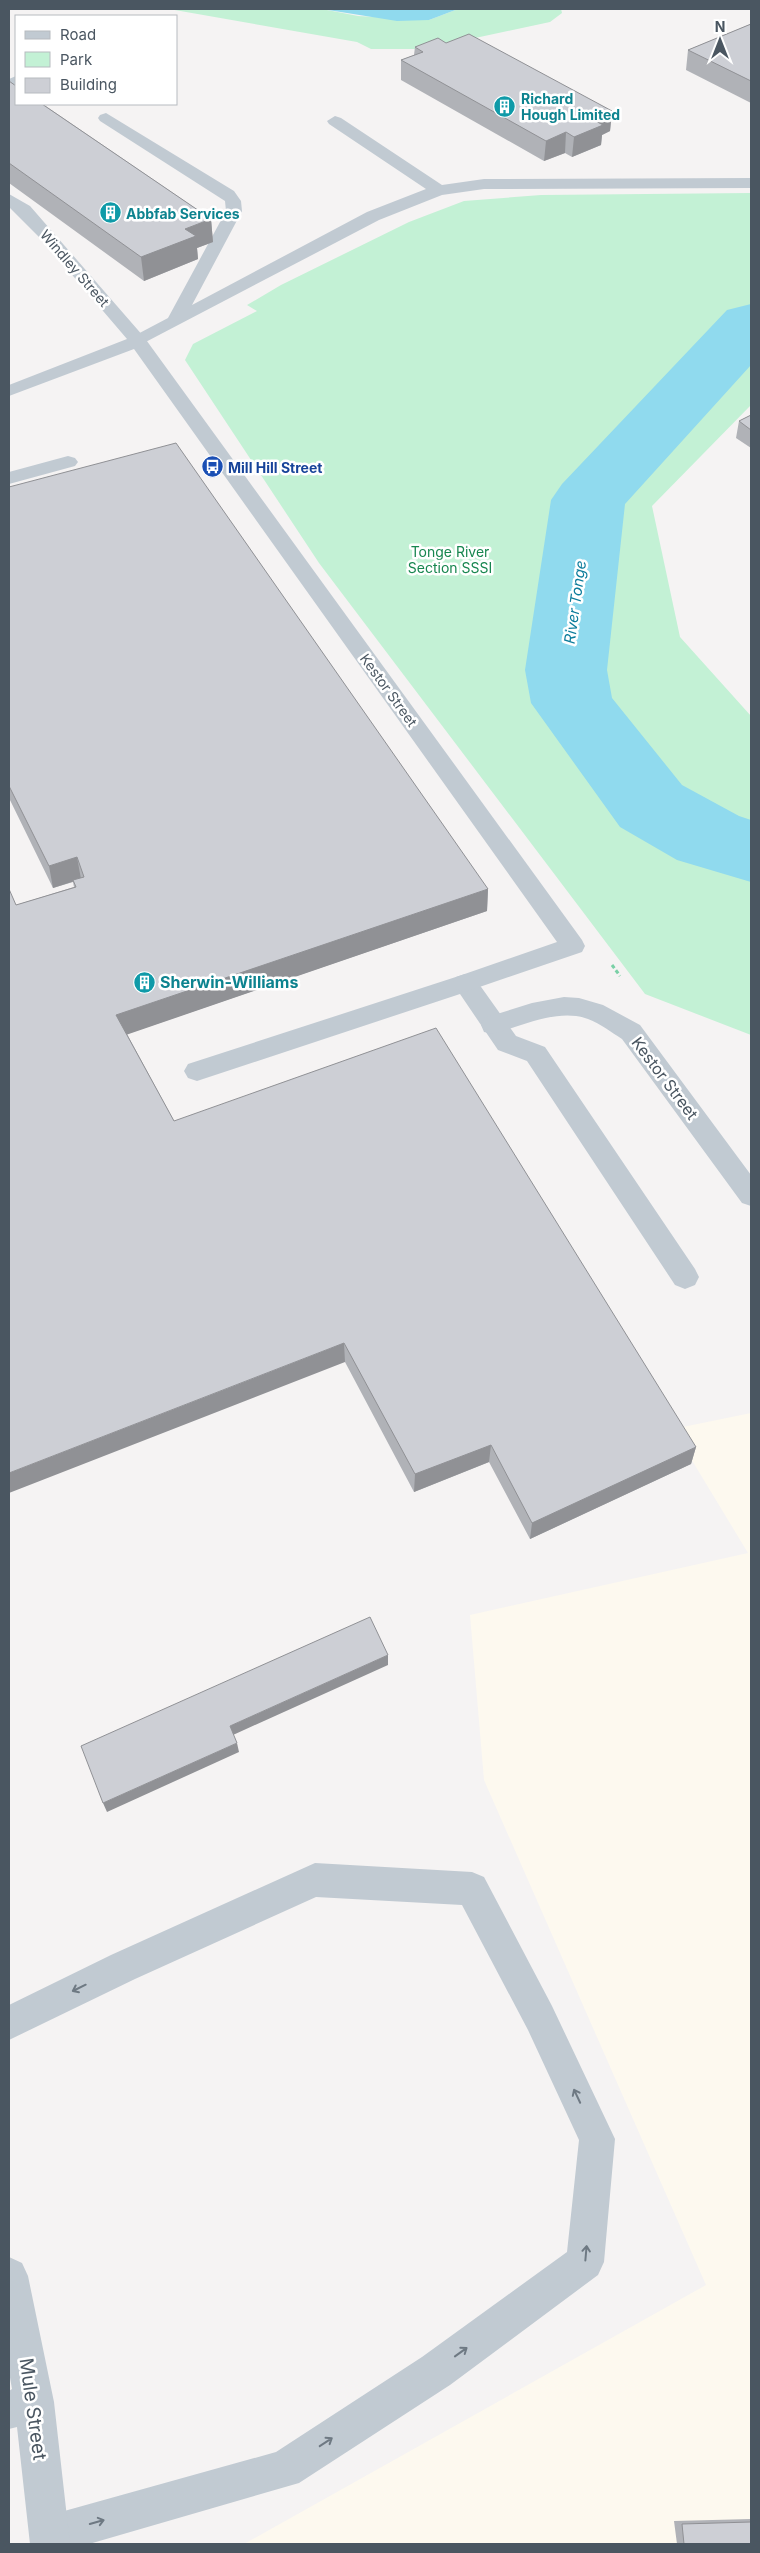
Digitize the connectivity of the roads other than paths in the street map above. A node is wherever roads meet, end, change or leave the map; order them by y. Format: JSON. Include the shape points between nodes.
{"nodes":[{"id":1,"x":106,"y":118,"type":"dead end"},
{"id":2,"x":335,"y":121,"type":"dead end"},
{"id":3,"x":751,"y":182,"type":"edge"},
{"id":4,"x":439,"y":190,"type":"junction"},
{"id":5,"x":9,"y":199,"type":"edge"},
{"id":6,"x":175,"y":321,"type":"junction"},
{"id":7,"x":138,"y":341,"type":"junction"},
{"id":8,"x":9,"y":391,"type":"edge"},
{"id":9,"x":68,"y":462,"type":"dead end"},
{"id":10,"x":9,"y":478,"type":"edge"},
{"id":11,"x":465,"y":983,"type":"junction"},
{"id":12,"x":494,"y":1025,"type":"junction"},
{"id":13,"x":197,"y":1071,"type":"dead end"},
{"id":14,"x":751,"y":1194,"type":"edge"},
{"id":15,"x":685,"y":1277,"type":"dead end"},
{"id":16,"x":9,"y":2023,"type":"edge"},
{"id":17,"x":9,"y":2276,"type":"edge"},
{"id":18,"x":21,"y":2406,"type":"edge"},
{"id":19,"x":50,"y":2540,"type":"edge"}],
"edges":[{"from":1,"to":6,"type":"street","via":[[228,194],[233,201],[234,211]]},
{"from":2,"to":4,"type":"street"},
{"from":3,"to":4,"type":"street","via":[[528,182]]},
{"from":4,"to":6,"type":"street","via":[[373,216]]},
{"from":5,"to":7,"type":"street","name":"Windley Street","via":[[50,238]]},
{"from":6,"to":7,"type":"street"},
{"from":7,"to":8,"type":"street"},
{"from":7,"to":11,"type":"street","name":"Kestor Street","via":[[573,946]]},
{"from":9,"to":10,"type":"street"},
{"from":11,"to":12,"type":"street"},
{"from":11,"to":13,"type":"street"},
{"from":12,"to":14,"type":"street","name":"Kestor Street","via":[[559,1006],[586,1008],[608,1016],[631,1032]]},
{"from":12,"to":15,"type":"street","via":[[506,1043],[536,1054]]},
{"from":19,"to":16,"type":"street","one_way":true,"via":[[285,2469],[452,2359],[585,2262],[597,2139],[540,2018],[472,1889],[316,1880],[123,1966]]},
{"from":17,"to":18,"type":"street","name":"Mule Street"},
{"from":18,"to":19,"type":"street","name":"Mule Street"}]}
